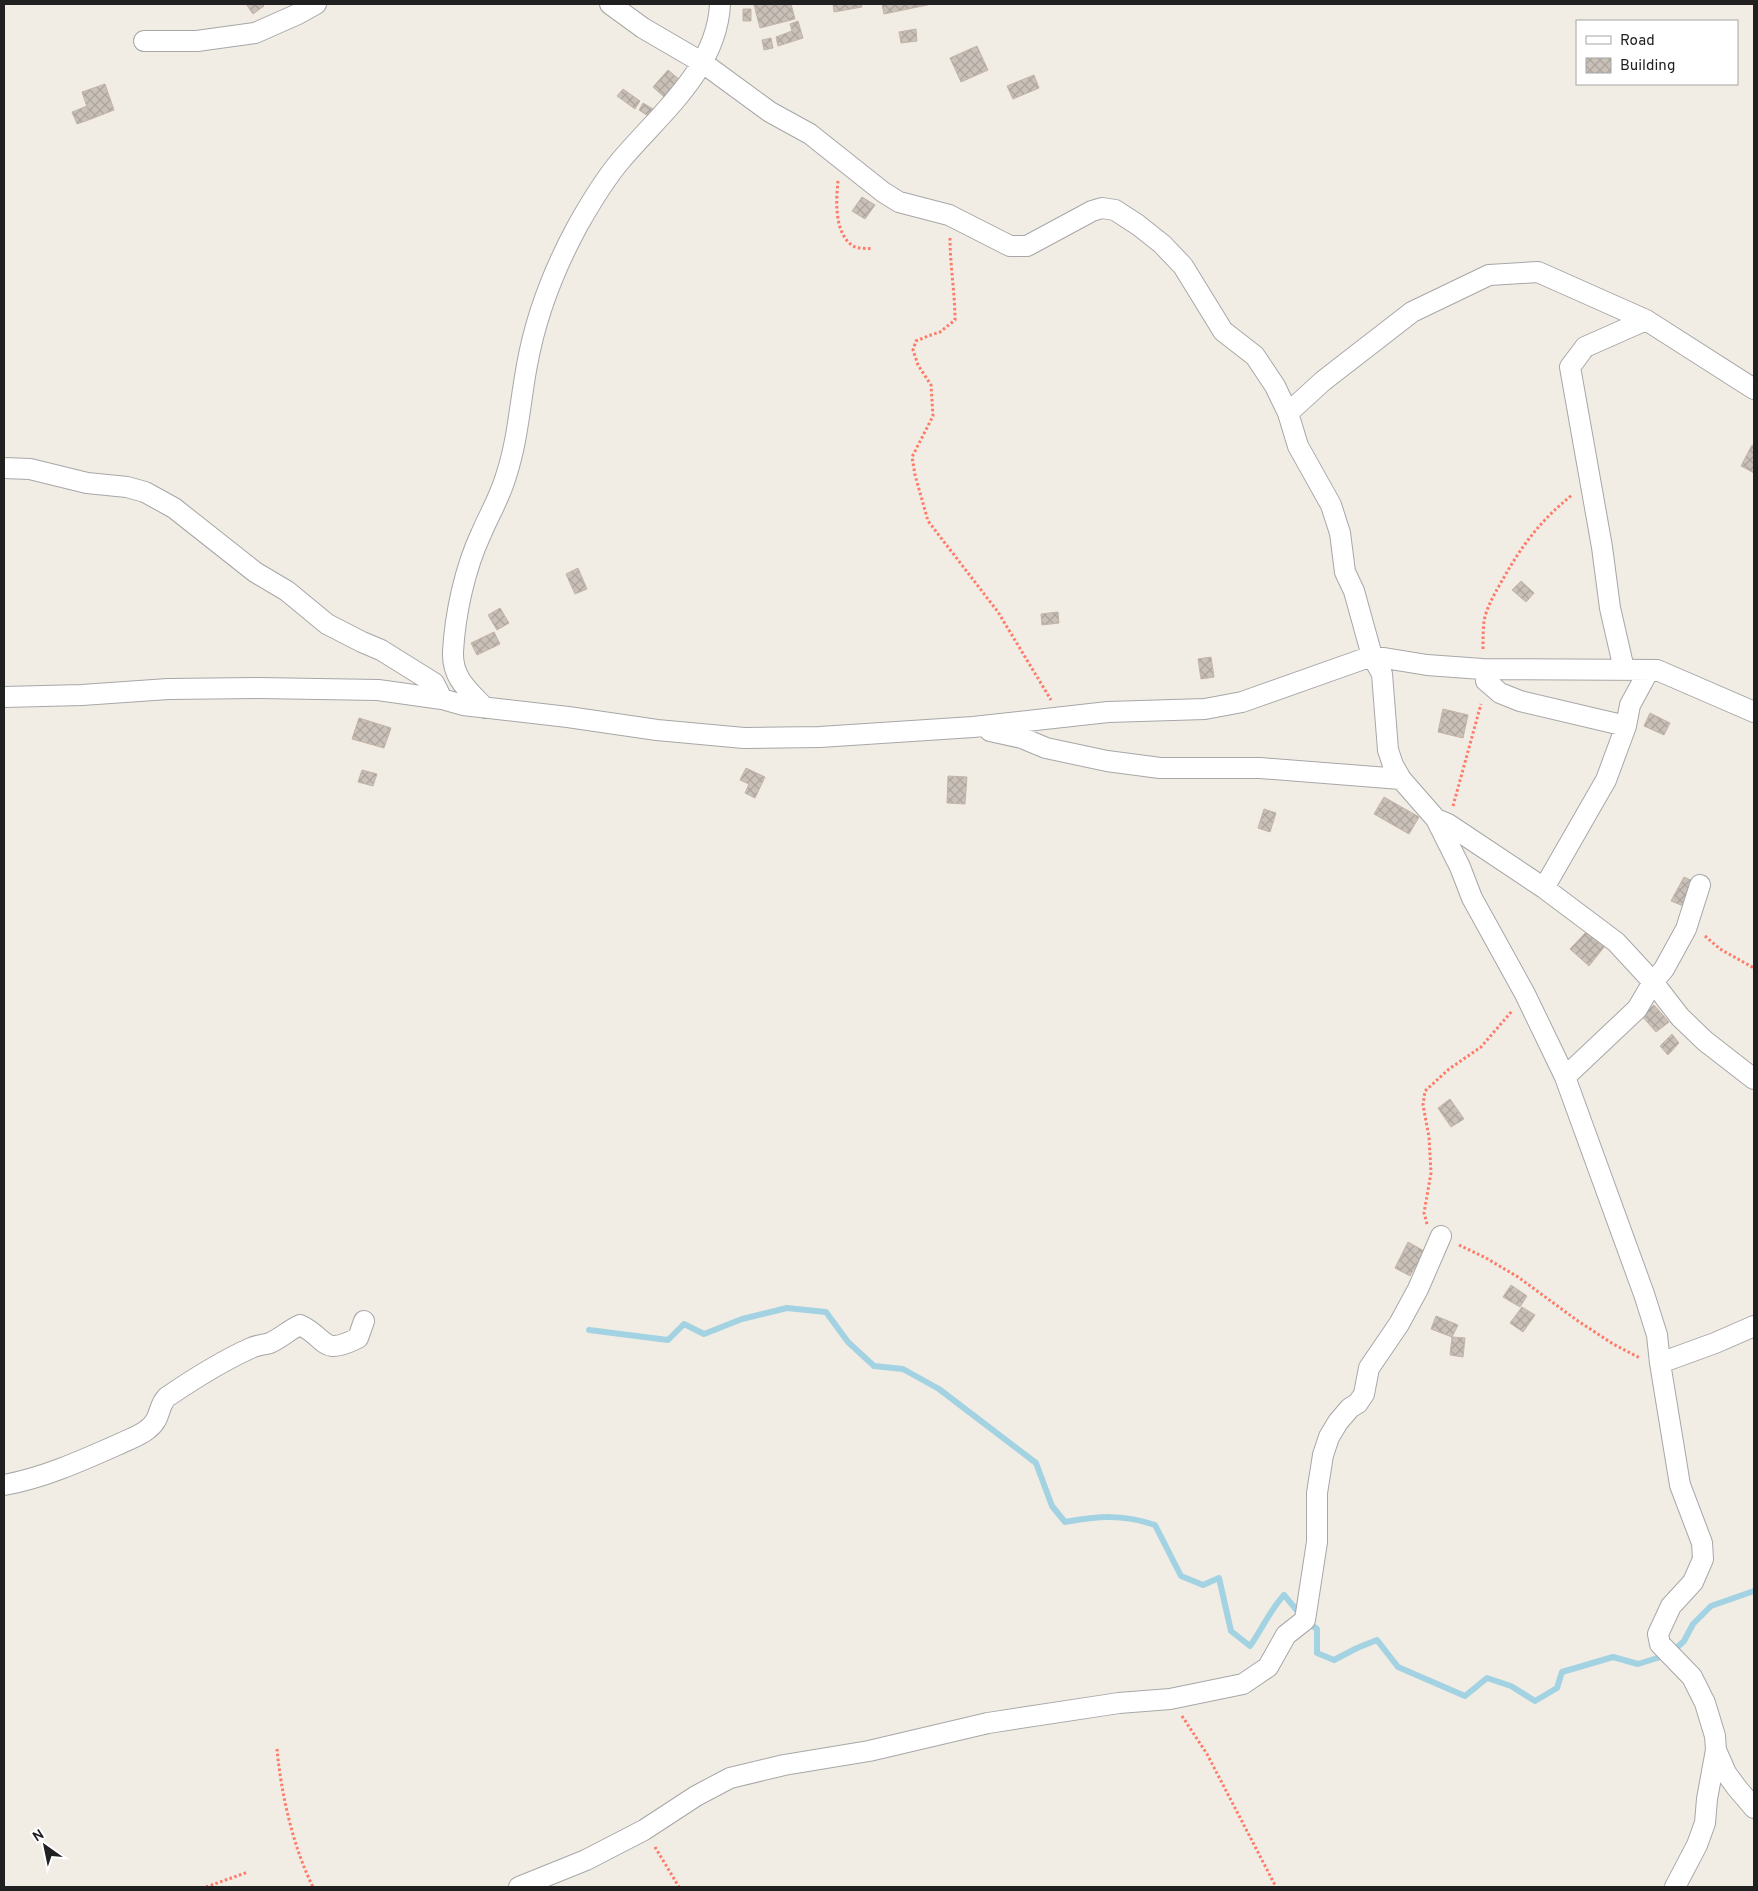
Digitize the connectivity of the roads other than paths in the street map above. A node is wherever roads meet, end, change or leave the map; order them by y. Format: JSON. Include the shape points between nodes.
{"nodes":[{"id":1,"x":316,"y":4,"type":"edge"},
{"id":2,"x":610,"y":4,"type":"edge"},
{"id":3,"x":720,"y":4,"type":"edge"},
{"id":4,"x":144,"y":41,"type":"dead end"},
{"id":5,"x":703,"y":63,"type":"junction"},
{"id":6,"x":1646,"y":320,"type":"junction"},
{"id":7,"x":1754,"y":389,"type":"edge"},
{"id":8,"x":1288,"y":413,"type":"junction"},
{"id":9,"x":4,"y":468,"type":"edge"},
{"id":10,"x":1372,"y":656,"type":"junction"},
{"id":11,"x":1624,"y":669,"type":"junction"},
{"id":12,"x":1649,"y":670,"type":"junction"},
{"id":13,"x":1484,"y":675,"type":"junction"},
{"id":14,"x":4,"y":697,"type":"edge"},
{"id":15,"x":442,"y":699,"type":"junction"},
{"id":16,"x":485,"y":708,"type":"junction"},
{"id":17,"x":1754,"y":712,"type":"edge"},
{"id":18,"x":1626,"y":726,"type":"junction"},
{"id":19,"x":973,"y":727,"type":"junction"},
{"id":20,"x":1400,"y":779,"type":"junction"},
{"id":21,"x":1442,"y":821,"type":"junction"},
{"id":22,"x":1700,"y":885,"type":"dead end"},
{"id":23,"x":1544,"y":888,"type":"junction"},
{"id":24,"x":1653,"y":982,"type":"junction"},
{"id":25,"x":1565,"y":1077,"type":"junction"},
{"id":26,"x":1754,"y":1079,"type":"edge"},
{"id":27,"x":1441,"y":1236,"type":"road end"},
{"id":28,"x":364,"y":1321,"type":"dead end"},
{"id":29,"x":1754,"y":1326,"type":"edge"},
{"id":30,"x":1660,"y":1363,"type":"junction"},
{"id":31,"x":4,"y":1485,"type":"edge"},
{"id":32,"x":1716,"y":1750,"type":"junction"},
{"id":33,"x":1754,"y":1808,"type":"edge"},
{"id":34,"x":519,"y":1887,"type":"edge"},
{"id":35,"x":1675,"y":1887,"type":"edge"}],
"edges":[{"from":1,"to":4,"type":"street","via":[[255,33],[197,41]]},
{"from":2,"to":5,"type":"street","via":[[643,28]]},
{"from":3,"to":5,"type":"street","via":[[719,17]]},
{"from":5,"to":8,"type":"street","via":[[770,112],[810,134],[899,202],[949,215],[1010,246],[1027,246],[1092,211],[1102,208],[1115,210],[1162,244],[1183,266],[1223,331],[1255,356]]},
{"from":5,"to":16,"type":"street","via":[[601,187],[549,285],[528,362],[506,476],[469,563],[456,625],[453,653],[456,675]]},
{"from":6,"to":7,"type":"street"},
{"from":6,"to":8,"type":"street","via":[[1538,272],[1489,275],[1412,312],[1323,381]]},
{"from":6,"to":11,"type":"street","via":[[1585,347],[1570,367],[1610,608]]},
{"from":8,"to":10,"type":"street","via":[[1298,446],[1331,505],[1340,533],[1345,572],[1354,591]]},
{"from":9,"to":15,"type":"street","via":[[30,469],[87,483],[145,492],[174,508],[327,624],[381,650],[434,683]]},
{"from":10,"to":13,"type":"street"},
{"from":10,"to":19,"type":"street","via":[[1242,702],[1205,708],[1108,712]]},
{"from":10,"to":20,"type":"street","via":[[1382,674],[1388,750]]},
{"from":11,"to":12,"type":"street"},
{"from":11,"to":13,"type":"street"},
{"from":12,"to":17,"type":"street","via":[[1657,670]]},
{"from":12,"to":18,"type":"street","via":[[1630,705]]},
{"from":13,"to":18,"type":"street","via":[[1500,693],[1520,701]]},
{"from":14,"to":15,"type":"street","via":[[259,688],[378,690]]},
{"from":15,"to":16,"type":"street"},
{"from":16,"to":19,"type":"street","via":[[744,738],[820,737]]},
{"from":18,"to":23,"type":"street","via":[[1606,780]]},
{"from":19,"to":20,"type":"street","via":[[1022,738],[1046,748],[1160,768],[1260,768]]},
{"from":20,"to":21,"type":"street"},
{"from":21,"to":23,"type":"street"},
{"from":21,"to":25,"type":"street","via":[[1472,898],[1525,994]]},
{"from":22,"to":24,"type":"street","via":[[1689,922],[1673,954]]},
{"from":23,"to":24,"type":"street","via":[[1616,942]]},
{"from":24,"to":25,"type":"street","via":[[1638,1009]]},
{"from":24,"to":26,"type":"street","via":[[1680,1017]]},
{"from":25,"to":30,"type":"street","via":[[1644,1294],[1657,1335]]},
{"from":27,"to":34,"type":"street","via":[[1407,1310],[1369,1368],[1364,1394],[1329,1437],[1317,1493],[1317,1542],[1305,1620],[1286,1635],[1268,1667],[1243,1684],[1170,1699],[1022,1717],[730,1778],[644,1830],[586,1860]]},
{"from":28,"to":31,"type":"street","via":[[358,1338],[334,1347],[325,1345],[300,1325],[292,1328],[275,1340],[252,1347],[168,1397],[161,1405],[157,1420],[146,1431],[27,1481]]},
{"from":29,"to":30,"type":"street"},
{"from":30,"to":32,"type":"street","via":[[1680,1485],[1702,1543],[1702,1559],[1693,1582],[1671,1606],[1658,1634],[1660,1644],[1692,1677],[1705,1703]]},
{"from":32,"to":33,"type":"street","via":[[1726,1773]]},
{"from":32,"to":35,"type":"street","via":[[1706,1823]]}]}
